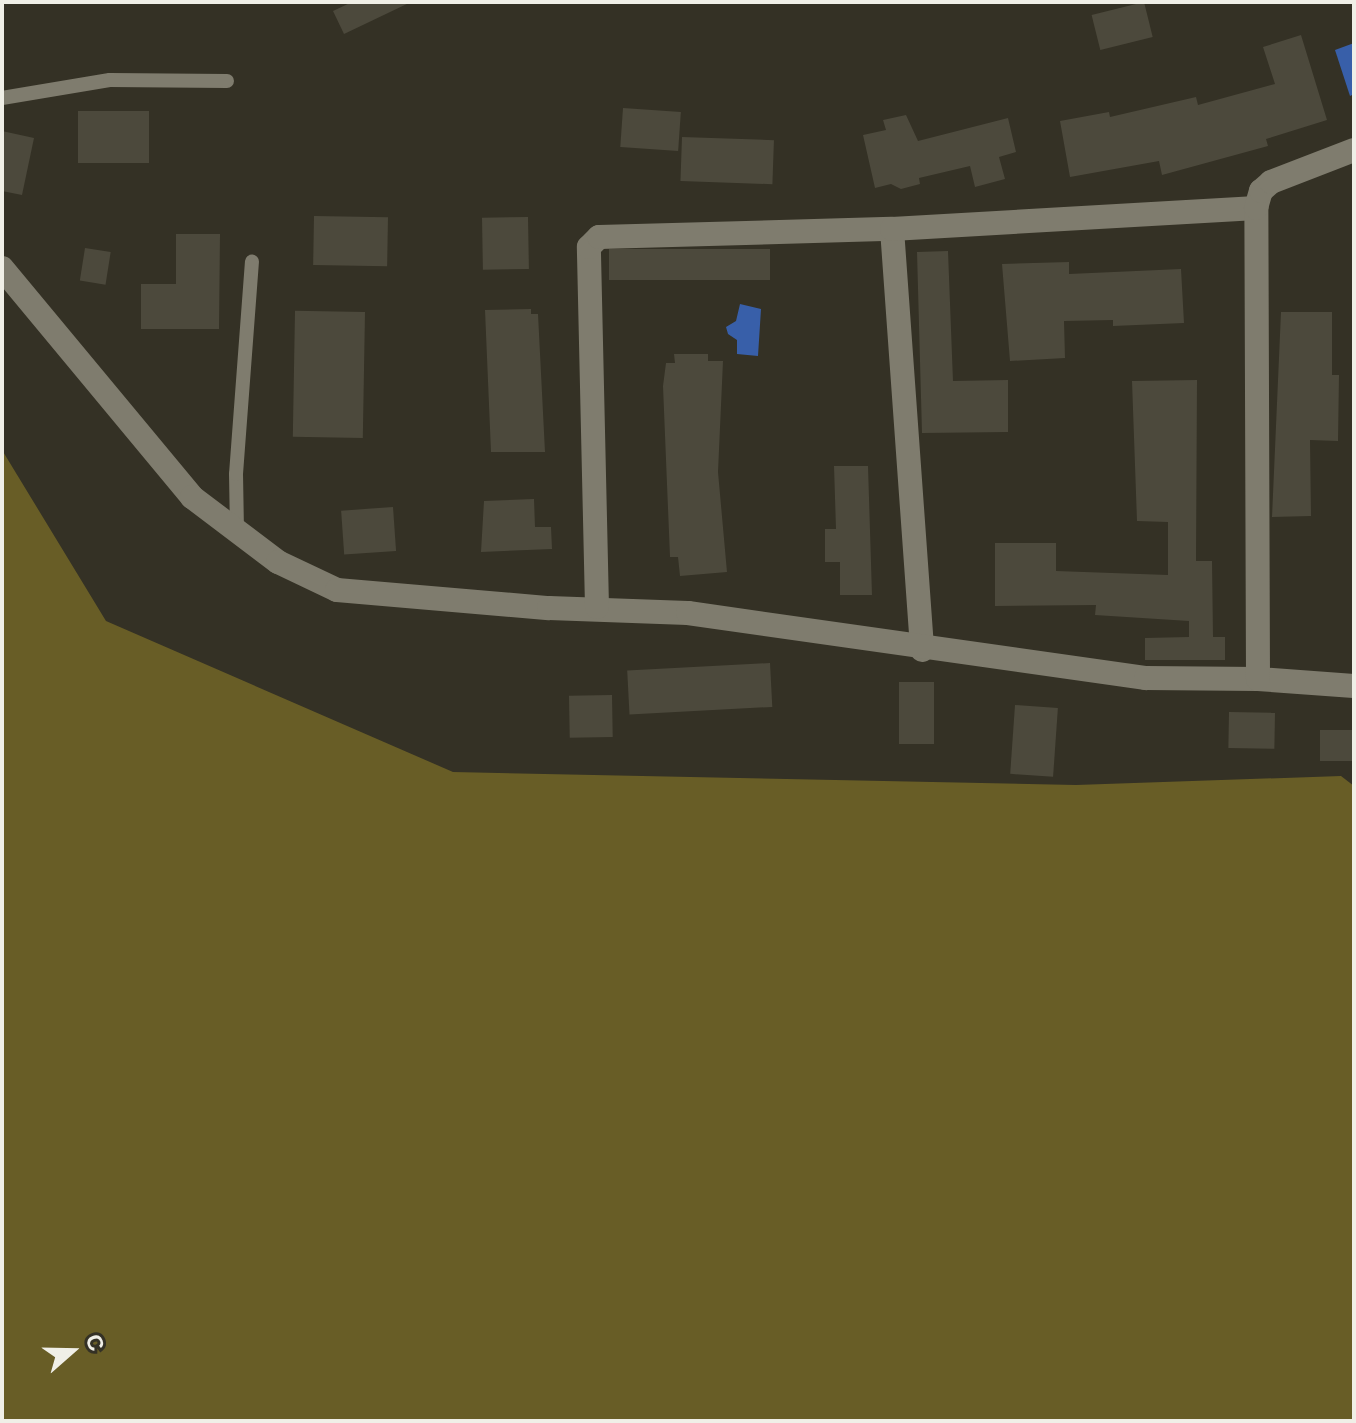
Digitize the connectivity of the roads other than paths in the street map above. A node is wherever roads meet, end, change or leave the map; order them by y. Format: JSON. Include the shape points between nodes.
{"nodes":[{"id":1,"x":227,"y":81,"type":"dead end"},
{"id":2,"x":2,"y":98,"type":"edge"},
{"id":3,"x":1354,"y":150,"type":"edge"},
{"id":4,"x":1256,"y":208,"type":"junction"},
{"id":5,"x":892,"y":229,"type":"junction"},
{"id":6,"x":252,"y":262,"type":"dead end"},
{"id":7,"x":2,"y":268,"type":"edge"},
{"id":8,"x":237,"y":531,"type":"junction"},
{"id":9,"x":597,"y":607,"type":"junction"},
{"id":10,"x":922,"y":650,"type":"junction"},
{"id":11,"x":1258,"y":679,"type":"junction"},
{"id":12,"x":1354,"y":686,"type":"edge"}],
"edges":[{"from":1,"to":2,"type":"lane","via":[[110,80]]},
{"from":3,"to":4,"type":"street","via":[[1271,182],[1261,191]]},
{"from":4,"to":5,"type":"street"},
{"from":4,"to":11,"type":"street"},
{"from":5,"to":9,"type":"street","via":[[611,234],[589,247]]},
{"from":5,"to":10,"type":"street"},
{"from":6,"to":8,"type":"lane","via":[[236,474]]},
{"from":7,"to":8,"type":"street","via":[[192,497]]},
{"from":8,"to":9,"type":"street","via":[[278,562],[337,590],[549,608]]},
{"from":9,"to":10,"type":"street","via":[[688,613]]},
{"from":10,"to":11,"type":"street","via":[[1146,678]]},
{"from":11,"to":12,"type":"street"}]}
